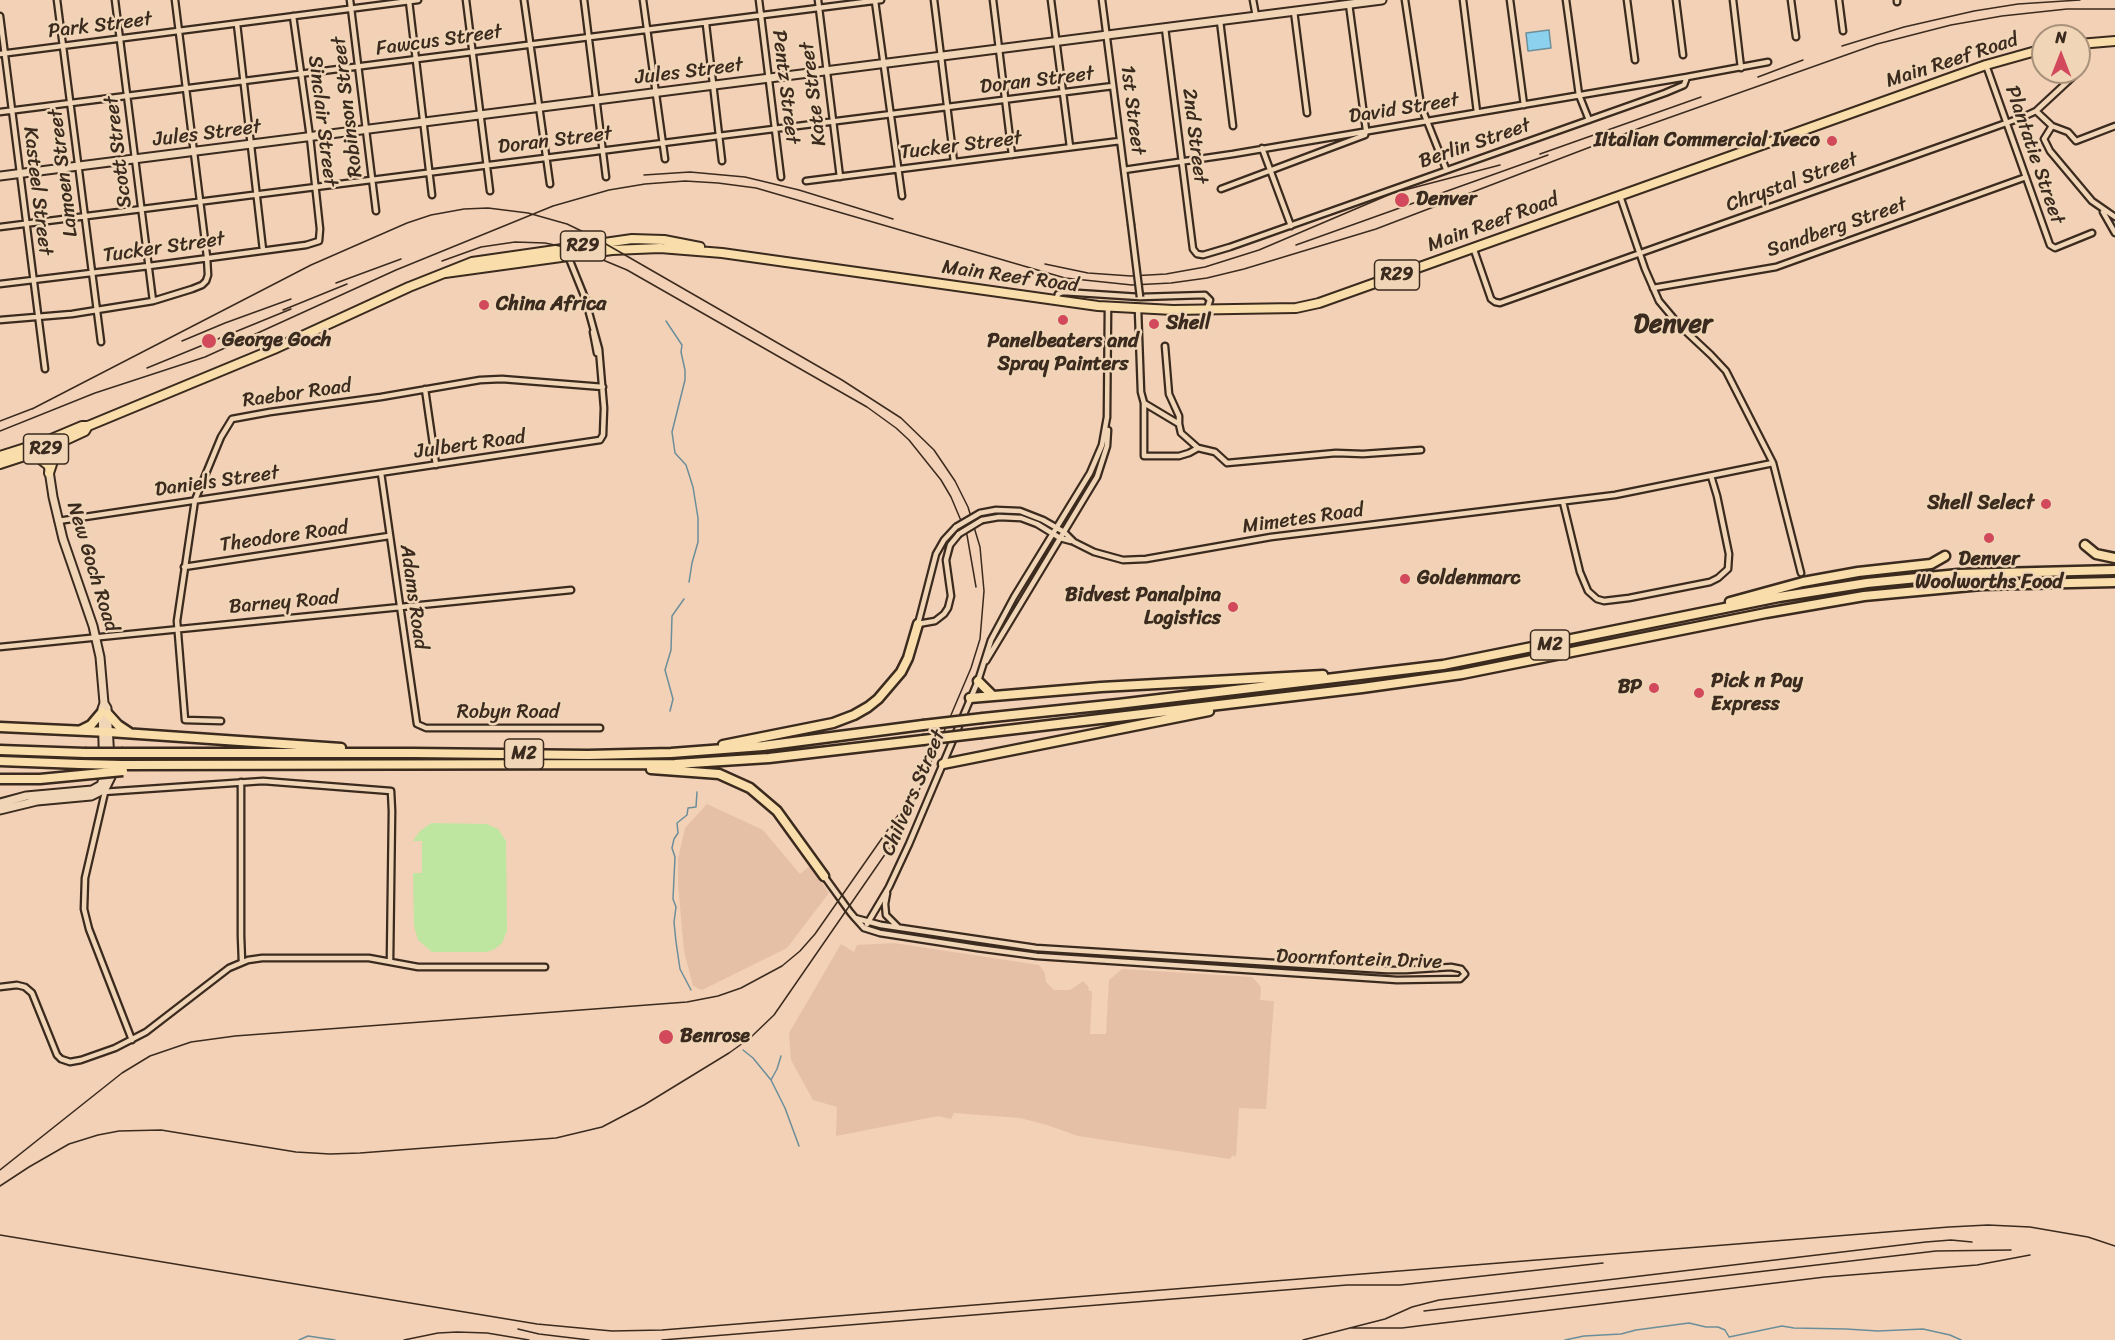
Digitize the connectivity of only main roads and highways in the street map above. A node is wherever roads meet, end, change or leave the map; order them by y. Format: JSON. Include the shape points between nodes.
{"nodes":[{"id":1,"x":1382,"y":0,"type":"edge"},
{"id":2,"x":2115,"y":40,"type":"edge"},
{"id":3,"x":2091,"y":43,"type":"edge"},
{"id":4,"x":2031,"y":52,"type":"edge"},
{"id":5,"x":0,"y":176,"type":"edge"},
{"id":6,"x":88,"y":426,"type":"junction"},
{"id":7,"x":66,"y":440,"type":"junction"},
{"id":8,"x":45,"y":446,"type":"junction"},
{"id":9,"x":34,"y":454,"type":"junction"},
{"id":10,"x":0,"y":456,"type":"edge"},
{"id":11,"x":0,"y":464,"type":"edge"},
{"id":12,"x":49,"y":469,"type":"junction"},
{"id":13,"x":2085,"y":545,"type":"dead end"},
{"id":14,"x":1945,"y":556,"type":"dead end"},
{"id":15,"x":2115,"y":558,"type":"edge"},
{"id":16,"x":2115,"y":570,"type":"edge"},
{"id":17,"x":2115,"y":582,"type":"edge"},
{"id":18,"x":918,"y":624,"type":"road end"},
{"id":19,"x":1641,"y":625,"type":"junction"},
{"id":20,"x":1392,"y":672,"type":"junction"},
{"id":21,"x":978,"y":681,"type":"road end"},
{"id":22,"x":992,"y":695,"type":"junction"},
{"id":23,"x":970,"y":698,"type":"road end"},
{"id":24,"x":1256,"y":701,"type":"junction"},
{"id":25,"x":105,"y":713,"type":"junction"},
{"id":26,"x":0,"y":727,"type":"edge"},
{"id":27,"x":78,"y":731,"type":"junction"},
{"id":28,"x":105,"y":732,"type":"junction"},
{"id":29,"x":131,"y":734,"type":"junction"},
{"id":30,"x":0,"y":750,"type":"edge"},
{"id":31,"x":413,"y":753,"type":"junction"},
{"id":32,"x":588,"y":755,"type":"junction"},
{"id":33,"x":0,"y":761,"type":"edge"},
{"id":34,"x":943,"y":764,"type":"road end"},
{"id":35,"x":592,"y":765,"type":"junction"},
{"id":36,"x":122,"y":768,"type":"junction"},
{"id":37,"x":0,"y":779,"type":"edge"},
{"id":38,"x":101,"y":791,"type":"junction"},
{"id":39,"x":0,"y":803,"type":"edge"},
{"id":40,"x":0,"y":810,"type":"edge"},
{"id":41,"x":824,"y":876,"type":"road end"}],
"edges":[{"from":1,"to":5,"type":"main road","name":"Jules Street"},
{"from":2,"to":3,"type":"main road"},
{"from":4,"to":6,"type":"main road","name":"Main Reef Road","number":"R29","via":[[1313,304],[1286,309],[1108,307],[722,252],[595,248],[445,273]]},
{"from":6,"to":7,"type":"main road","name":"Main Reef Road","number":"R29"},
{"from":6,"to":8,"type":"main road","name":"Main Reef Road","number":"R29"},
{"from":7,"to":8,"type":"main road","name":"Main Reef Road","number":"R29"},
{"from":7,"to":12,"type":"main road"},
{"from":8,"to":9,"type":"main road","name":"Main Reef Road","number":"R29"},
{"from":8,"to":10,"type":"main road","name":"Main Reef Road","number":"R29"},
{"from":8,"to":12,"type":"main road","name":"New Goch Road"},
{"from":9,"to":11,"type":"main road","name":"Main Reef Road","number":"R29"},
{"from":9,"to":12,"type":"main road"},
{"from":12,"to":25,"type":"main road","name":"New Goch Road","via":[[58,521],[96,637]]},
{"from":13,"to":15,"type":"highway","via":[[2096,554]]},
{"from":14,"to":19,"type":"highway","via":[[1931,564],[1803,582]]},
{"from":16,"to":19,"type":"highway","number":"M2","via":[[1958,574],[1867,583]]},
{"from":17,"to":24,"type":"highway","number":"M2","via":[[1982,585],[1864,596],[1462,674]]},
{"from":18,"to":32,"type":"highway","via":[[900,672],[879,699],[854,715],[803,730],[711,747]]},
{"from":19,"to":20,"type":"highway","number":"M2"},
{"from":20,"to":22,"type":"highway"},
{"from":20,"to":32,"type":"highway","number":"M2","bridge":true,"via":[[764,747]]},
{"from":21,"to":22,"type":"highway"},
{"from":22,"to":23,"type":"highway"},
{"from":24,"to":34,"type":"highway"},
{"from":24,"to":35,"type":"highway","number":"M2","bridge":true,"via":[[721,762]]},
{"from":25,"to":27,"type":"highway"},
{"from":25,"to":28,"type":"main road","name":"New Goch Road"},
{"from":25,"to":29,"type":"highway"},
{"from":26,"to":27,"type":"highway"},
{"from":27,"to":28,"type":"highway"},
{"from":28,"to":29,"type":"highway"},
{"from":28,"to":38,"type":"main road","name":"New Goch Road"},
{"from":29,"to":31,"type":"highway"},
{"from":30,"to":31,"type":"highway","number":"M2","bridge":true},
{"from":31,"to":32,"type":"highway","number":"M2"},
{"from":33,"to":36,"type":"highway","number":"M2","bridge":true},
{"from":35,"to":36,"type":"highway","number":"M2"},
{"from":35,"to":41,"type":"highway","via":[[704,772],[740,782],[777,812]]},
{"from":36,"to":37,"type":"highway","bridge":true,"via":[[40,779]]},
{"from":38,"to":39,"type":"main road","via":[[26,796]]},
{"from":38,"to":40,"type":"main road","via":[[91,796]]}]}
